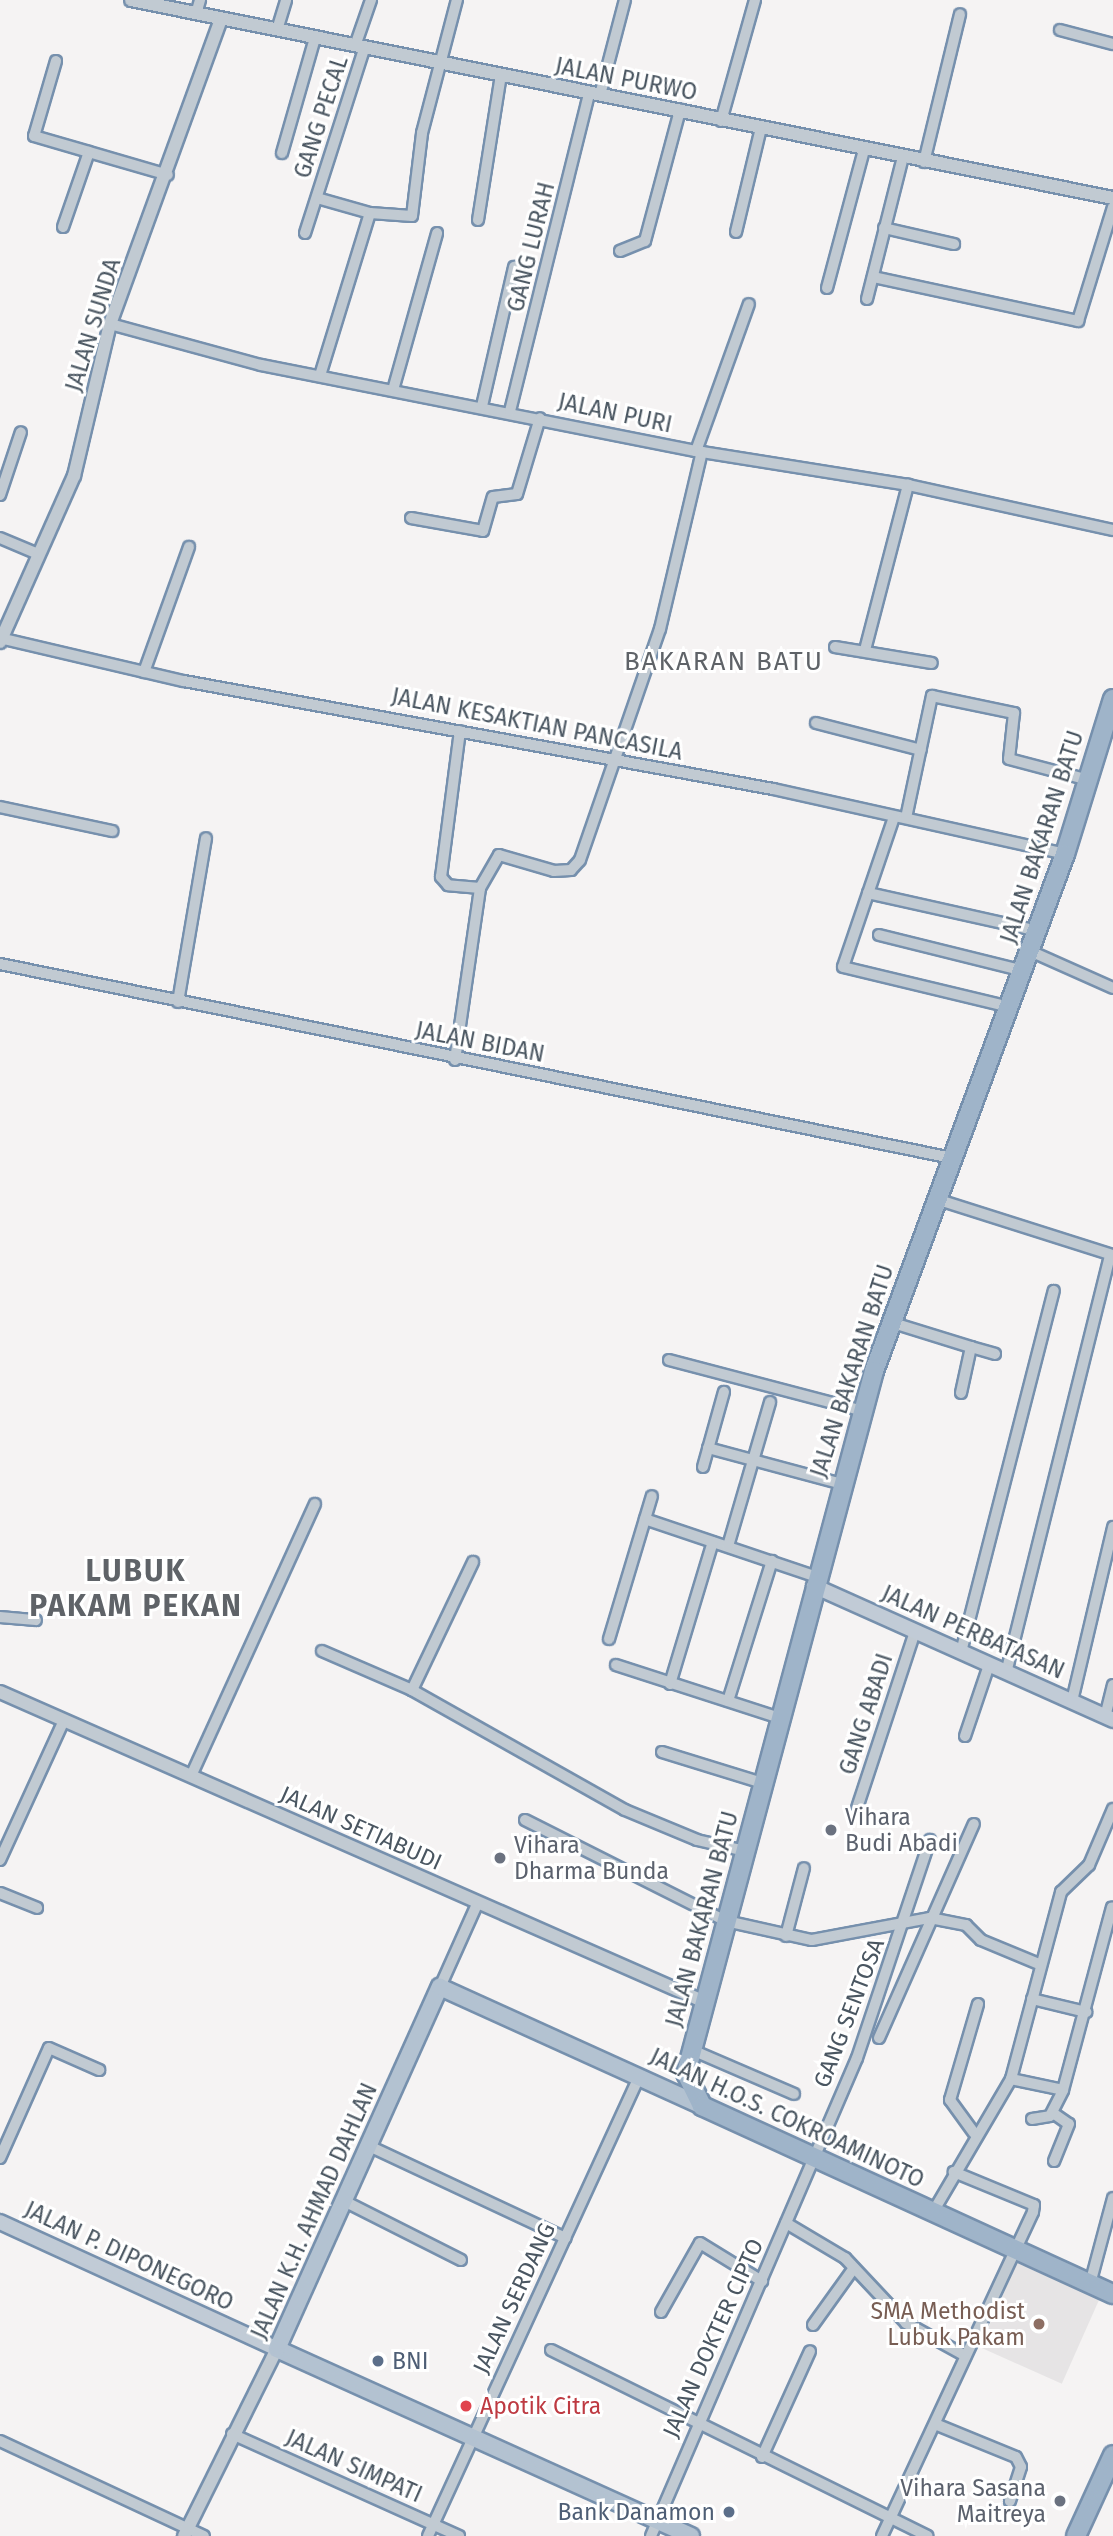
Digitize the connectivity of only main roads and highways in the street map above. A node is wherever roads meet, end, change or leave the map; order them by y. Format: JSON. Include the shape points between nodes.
{"nodes":[{"id":1,"x":1113,"y":699,"type":"edge"},
{"id":2,"x":815,"y":1582,"type":"junction"},
{"id":3,"x":1109,"y":1718,"type":"edge"},
{"id":4,"x":440,"y":1987,"type":"joint"},
{"id":5,"x":686,"y":2073,"type":"junction"},
{"id":6,"x":646,"y":2081,"type":"junction"},
{"id":7,"x":702,"y":2106,"type":"junction"},
{"id":8,"x":0,"y":2222,"type":"edge"},
{"id":9,"x":1113,"y":2294,"type":"edge"},
{"id":10,"x":278,"y":2349,"type":"junction"},
{"id":11,"x":1113,"y":2455,"type":"edge"},
{"id":12,"x":655,"y":2528,"type":"edge"},
{"id":13,"x":1077,"y":2535,"type":"edge"},
{"id":14,"x":691,"y":2536,"type":"edge"}],
"edges":[{"from":1,"to":2,"type":"highway","name":"JALAN BAKARAN BATU","via":[[1024,971],[890,1322]]},
{"from":2,"to":3,"type":"main road","name":"JALAN PERBATASAN"},
{"from":2,"to":5,"type":"highway","name":"JALAN BAKARAN BATU"},
{"from":4,"to":6,"type":"main road","name":"JALAN H.O.S. COKROAMINOTO"},
{"from":4,"to":10,"type":"main road","name":"JALAN K.H. AHMAD DAHLAN"},
{"from":5,"to":6,"type":"main road","via":[[672,2084]]},
{"from":5,"to":7,"type":"highway"},
{"from":6,"to":7,"type":"main road","name":"JALAN H.O.S. COKROAMINOTO"},
{"from":7,"to":9,"type":"highway","name":"JALAN H.O.S. COKROAMINOTO"},
{"from":8,"to":10,"type":"main road","name":"JALAN P. DIPONEGORO"},
{"from":10,"to":12,"type":"main road","via":[[473,2437]]},
{"from":11,"to":13,"type":"highway"},
{"from":12,"to":14,"type":"main road"}]}
